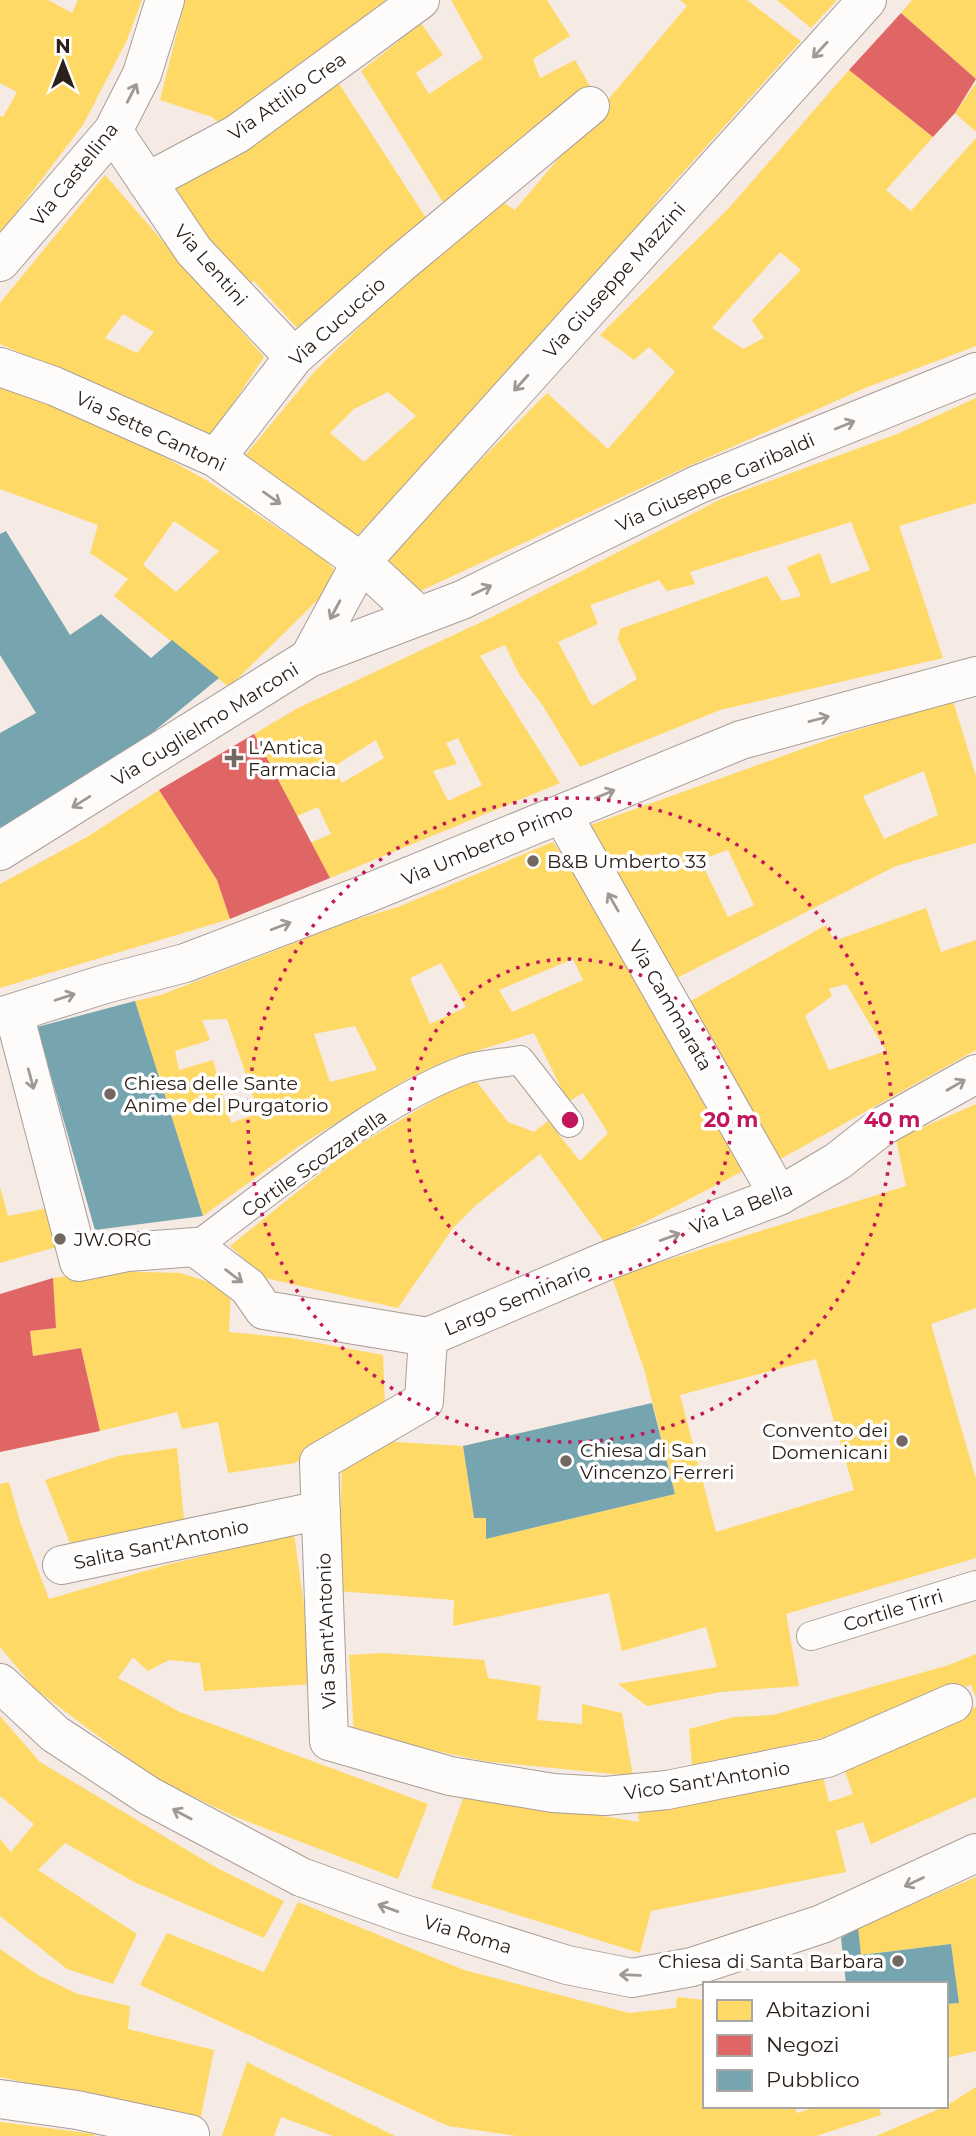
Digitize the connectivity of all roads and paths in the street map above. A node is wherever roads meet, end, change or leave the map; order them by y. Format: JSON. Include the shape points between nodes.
{"nodes":[{"id":1,"x":165,"y":0,"type":"edge"},
{"id":2,"x":420,"y":0,"type":"edge"},
{"id":3,"x":867,"y":0,"type":"edge"},
{"id":4,"x":590,"y":106,"type":"dead end"},
{"id":5,"x":113,"y":131,"type":"junction"},
{"id":6,"x":147,"y":182,"type":"junction"},
{"id":7,"x":0,"y":262,"type":"edge"},
{"id":8,"x":294,"y":357,"type":"junction"},
{"id":9,"x":0,"y":367,"type":"edge"},
{"id":10,"x":976,"y":372,"type":"edge"},
{"id":11,"x":216,"y":458,"type":"junction"},
{"id":12,"x":361,"y":562,"type":"junction"},
{"id":13,"x":418,"y":615,"type":"junction"},
{"id":14,"x":309,"y":658,"type":"junction"},
{"id":15,"x":976,"y":676,"type":"edge"},
{"id":16,"x":562,"y":814,"type":"junction"},
{"id":17,"x":0,"y":851,"type":"edge"},
{"id":18,"x":7,"y":1015,"type":"edge"},
{"id":19,"x":976,"y":1074,"type":"edge"},
{"id":20,"x":569,"y":1123,"type":"dead end"},
{"id":21,"x":779,"y":1196,"type":"junction"},
{"id":22,"x":195,"y":1247,"type":"junction"},
{"id":23,"x":606,"y":1261,"type":"joint"},
{"id":24,"x":428,"y":1337,"type":"junction"},
{"id":25,"x":321,"y":1510,"type":"junction"},
{"id":26,"x":62,"y":1564,"type":"dead end"},
{"id":27,"x":976,"y":1585,"type":"edge"},
{"id":28,"x":811,"y":1636,"type":"dead end"},
{"id":29,"x":0,"y":1683,"type":"edge"},
{"id":30,"x":953,"y":1703,"type":"dead end"},
{"id":31,"x":450,"y":1776,"type":"joint"},
{"id":32,"x":976,"y":1853,"type":"edge"},
{"id":33,"x":0,"y":2099,"type":"edge"},
{"id":34,"x":190,"y":2134,"type":"dead end"}],
"edges":[{"from":5,"to":1,"type":"street","name":"Via Castellina","one_way":true,"via":[[142,74]]},
{"from":2,"to":6,"type":"street","name":"Via Attilio Crea","via":[[237,134]]},
{"from":3,"to":12,"type":"street","name":"Via Giuseppe Mazzini","one_way":true},
{"from":4,"to":8,"type":"street","name":"Via Cucuccio"},
{"from":5,"to":6,"type":"street","name":"Via Lentini"},
{"from":5,"to":7,"type":"street","name":"Via Castellina"},
{"from":6,"to":8,"type":"street","name":"Via Lentini","via":[[194,251]]},
{"from":8,"to":11,"type":"street","name":"Via Cucuccio"},
{"from":9,"to":11,"type":"street","name":"Via Sette Cantoni"},
{"from":13,"to":10,"type":"street","name":"Via Giuseppe Garibaldi","one_way":true,"via":[[462,600],[697,485]]},
{"from":11,"to":12,"type":"street","name":"Via Sette Cantoni","one_way":true},
{"from":12,"to":13,"type":"street","name":"Via Sette Cantoni"},
{"from":12,"to":14,"type":"street","name":"Via Giuseppe Mazzini","one_way":true},
{"from":13,"to":14,"type":"street","name":"Via Guglielmo Marconi"},
{"from":14,"to":17,"type":"street","name":"Via Guglielmo Marconi","one_way":true},
{"from":16,"to":15,"type":"street","name":"Via Umberto Primo","one_way":true,"via":[[741,740]]},
{"from":18,"to":16,"type":"street","name":"Via Umberto Primo","one_way":true,"via":[[185,963]]},
{"from":21,"to":16,"type":"street","name":"Via Cammarata","one_way":true},
{"from":18,"to":22,"type":"street","one_way":true,"via":[[79,1262],[128,1252]]},
{"from":21,"to":19,"type":"street","name":"Via La Bella","one_way":true,"via":[[838,1161],[881,1128]]},
{"from":20,"to":22,"type":"lane","name":"Cortile Scozzarella","via":[[520,1060],[469,1069],[355,1129]]},
{"from":23,"to":21,"type":"street","name":"Via La Bella","one_way":true},
{"from":22,"to":24,"type":"street","one_way":true,"via":[[248,1287],[264,1310]]},
{"from":23,"to":24,"type":"street","name":"Largo Seminario"},
{"from":24,"to":25,"type":"street","name":"Via Sant'Antonio","via":[[424,1401],[319,1462]]},
{"from":25,"to":26,"type":"street","name":"Salita Sant'Antonio"},
{"from":25,"to":31,"type":"street","name":"Via Sant'Antonio","via":[[329,1741]]},
{"from":27,"to":28,"type":"lane","name":"Cortile Tirri"},
{"from":32,"to":29,"type":"street","name":"Via Roma","one_way":true,"via":[[822,1924],[692,1967],[632,1978],[567,1965],[301,1877],[149,1796],[55,1734]]},
{"from":30,"to":31,"type":"street","name":"Vico Sant'Antonio","via":[[827,1758],[667,1790],[605,1796],[553,1793]]},
{"from":33,"to":34,"type":"street"}]}
